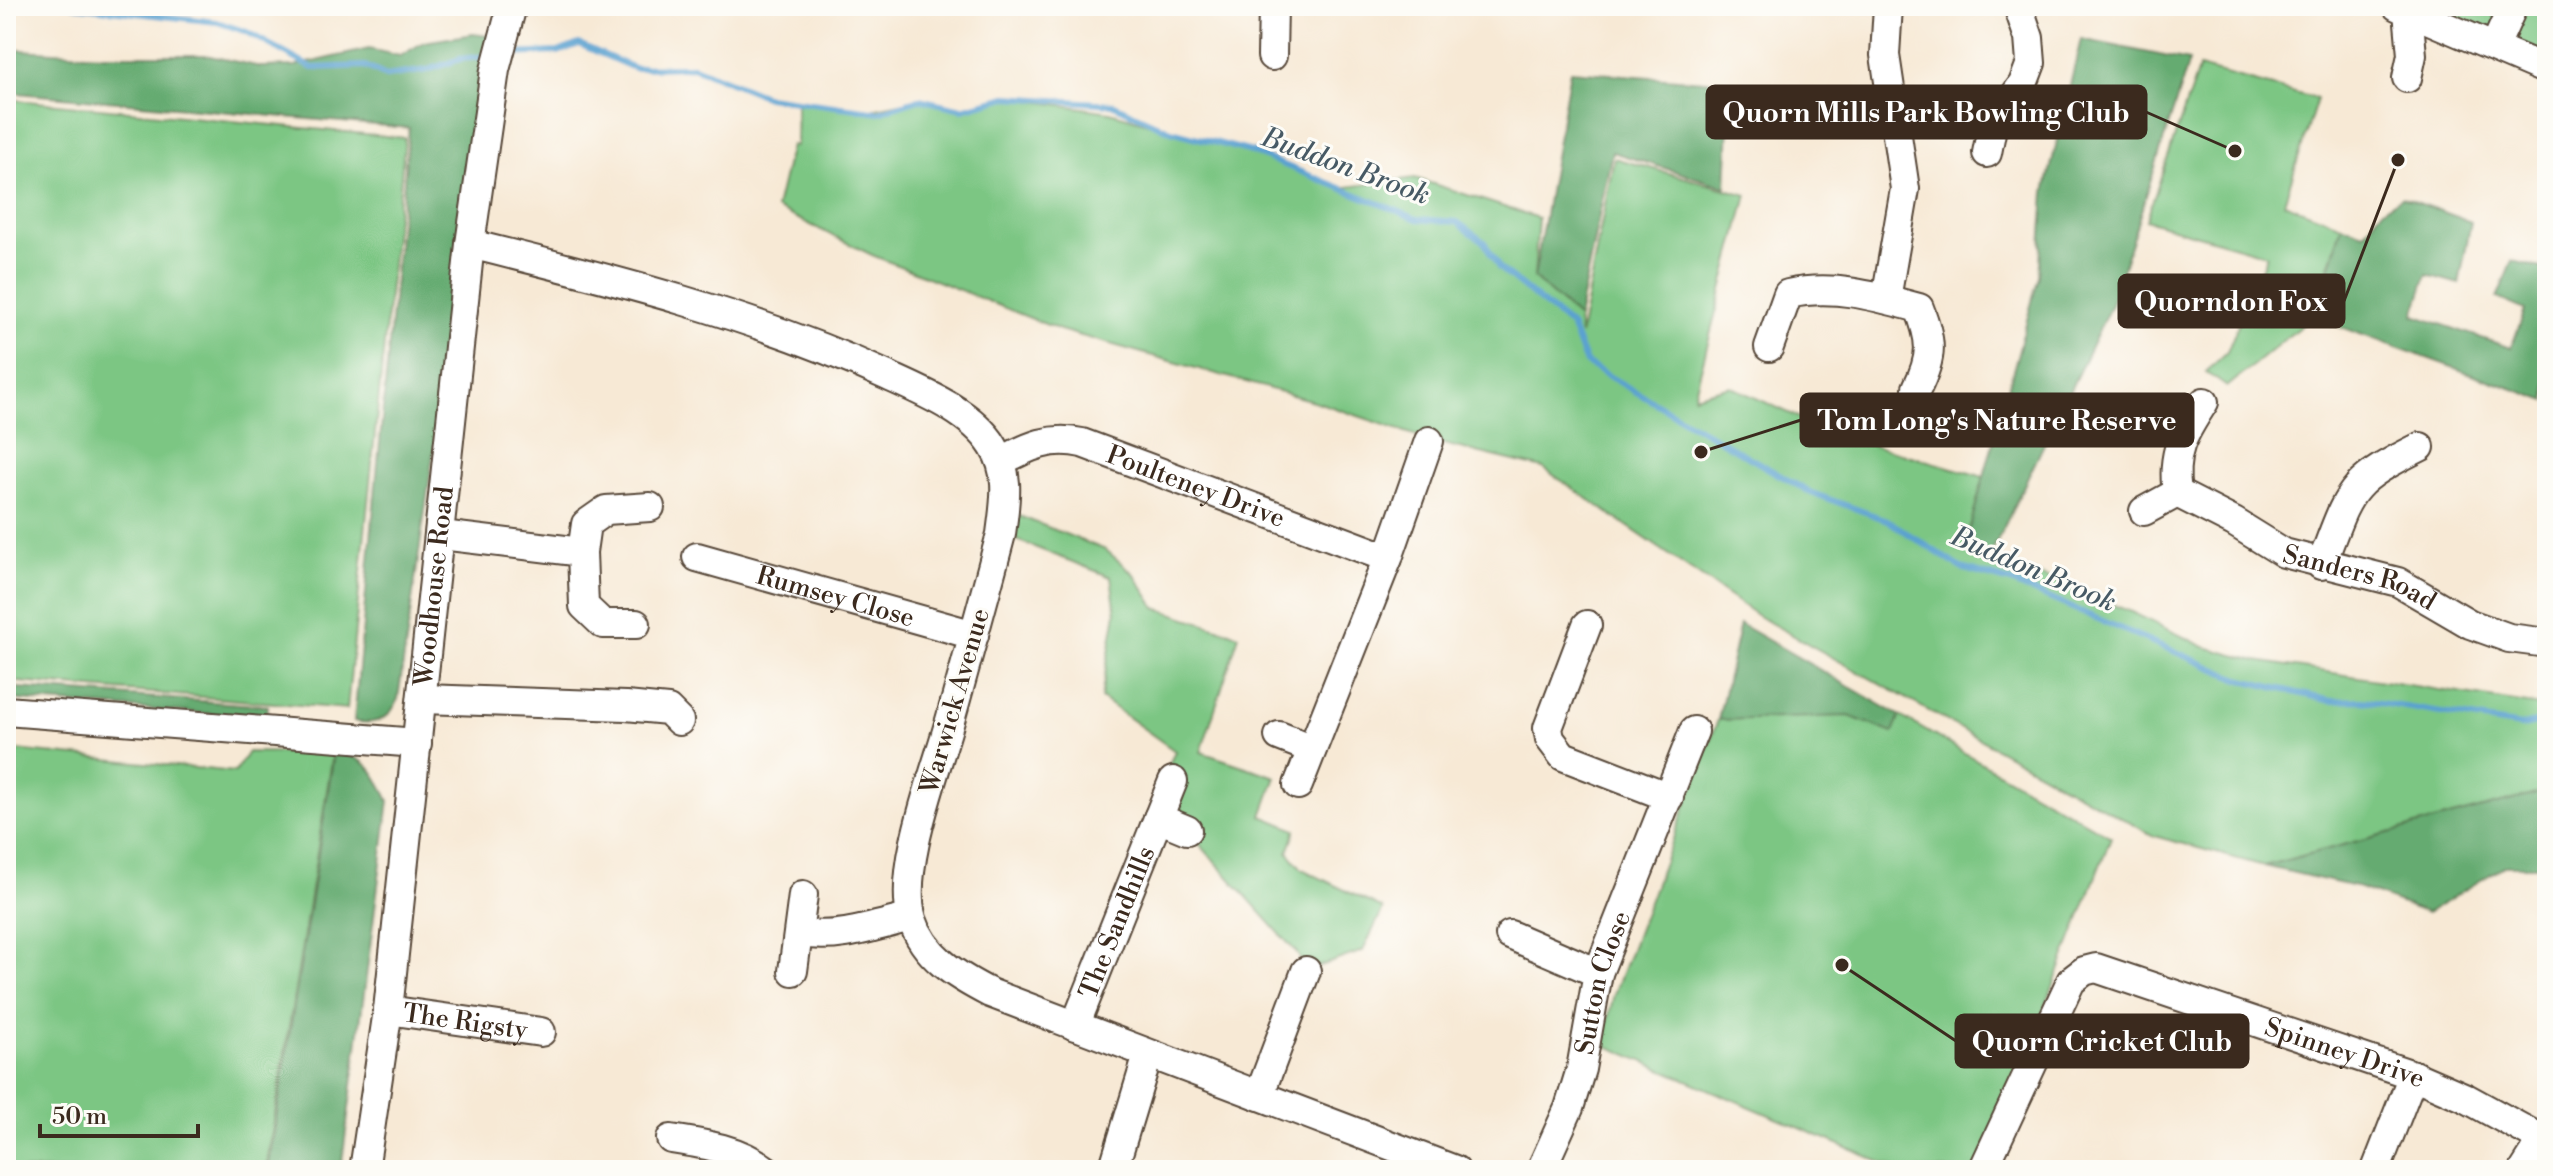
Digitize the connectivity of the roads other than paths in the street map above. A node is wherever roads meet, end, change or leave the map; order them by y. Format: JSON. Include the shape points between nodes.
{"nodes":[{"id":1,"x":512,"y":6,"type":"edge"},
{"id":2,"x":1273,"y":6,"type":"edge"},
{"id":3,"x":1888,"y":6,"type":"edge"},
{"id":4,"x":2018,"y":6,"type":"edge"},
{"id":5,"x":2513,"y":6,"type":"edge"},
{"id":6,"x":2402,"y":8,"type":"edge"},
{"id":7,"x":2495,"y":46,"type":"junction"},
{"id":8,"x":1272,"y":56,"type":"dead end"},
{"id":9,"x":2547,"y":70,"type":"edge"},
{"id":10,"x":2407,"y":78,"type":"dead end"},
{"id":11,"x":1988,"y":158,"type":"dead end"},
{"id":12,"x":470,"y":244,"type":"junction"},
{"id":13,"x":1886,"y":299,"type":"junction"},
{"id":14,"x":1769,"y":347,"type":"dead end"},
{"id":15,"x":1917,"y":388,"type":"dead end"},
{"id":16,"x":2204,"y":402,"type":"dead end"},
{"id":17,"x":1429,"y":441,"type":"dead end"},
{"id":18,"x":2420,"y":447,"type":"dead end"},
{"id":19,"x":1002,"y":461,"type":"junction"},
{"id":20,"x":2177,"y":493,"type":"junction"},
{"id":21,"x":650,"y":507,"type":"dead end"},
{"id":22,"x":2144,"y":511,"type":"dead end"},
{"id":23,"x":441,"y":535,"type":"junction"},
{"id":24,"x":582,"y":552,"type":"junction"},
{"id":25,"x":697,"y":557,"type":"dead end"},
{"id":26,"x":1388,"y":558,"type":"junction"},
{"id":27,"x":2321,"y":565,"type":"junction"},
{"id":28,"x":636,"y":624,"type":"dead end"},
{"id":29,"x":1587,"y":625,"type":"dead end"},
{"id":30,"x":974,"y":635,"type":"junction"},
{"id":31,"x":2547,"y":643,"type":"edge"},
{"id":32,"x":423,"y":699,"type":"junction"},
{"id":33,"x":6,"y":711,"type":"edge"},
{"id":34,"x":679,"y":721,"type":"dead end"},
{"id":35,"x":1694,"y":731,"type":"dead end"},
{"id":36,"x":1279,"y":736,"type":"dead end"},
{"id":37,"x":417,"y":743,"type":"junction"},
{"id":38,"x":1312,"y":749,"type":"junction"},
{"id":39,"x":1173,"y":781,"type":"dead end"},
{"id":40,"x":1298,"y":785,"type":"dead end"},
{"id":41,"x":1669,"y":797,"type":"junction"},
{"id":42,"x":1158,"y":818,"type":"junction"},
{"id":43,"x":1187,"y":830,"type":"dead end"},
{"id":44,"x":803,"y":895,"type":"dead end"},
{"id":45,"x":911,"y":917,"type":"junction"},
{"id":46,"x":801,"y":933,"type":"junction"},
{"id":47,"x":1510,"y":935,"type":"dead end"},
{"id":48,"x":1311,"y":963,"type":"dead end"},
{"id":49,"x":793,"y":971,"type":"dead end"},
{"id":50,"x":1598,"y":973,"type":"junction"},
{"id":51,"x":388,"y":1010,"type":"junction"},
{"id":52,"x":1075,"y":1026,"type":"junction"},
{"id":53,"x":541,"y":1032,"type":"dead end"},
{"id":54,"x":1148,"y":1055,"type":"junction"},
{"id":55,"x":2413,"y":1075,"type":"junction"},
{"id":56,"x":1259,"y":1096,"type":"junction"},
{"id":57,"x":2544,"y":1136,"type":"edge"},
{"id":58,"x":685,"y":1151,"type":"edge"},
{"id":59,"x":2377,"y":1167,"type":"dead end"},
{"id":60,"x":364,"y":1170,"type":"edge"},
{"id":61,"x":766,"y":1170,"type":"edge"},
{"id":62,"x":1113,"y":1170,"type":"edge"},
{"id":63,"x":1455,"y":1170,"type":"edge"},
{"id":64,"x":1541,"y":1170,"type":"edge"},
{"id":65,"x":1983,"y":1170,"type":"edge"},
{"id":66,"x":2524,"y":1170,"type":"edge"}],
"edges":[{"from":1,"to":12,"type":"street","name":"Woodhouse Road","via":[[498,58]]},
{"from":2,"to":8,"type":"street"},
{"from":3,"to":13,"type":"street","via":[[1885,55],[1905,189]]},
{"from":4,"to":11,"type":"street","via":[[2031,63],[2023,84],[1992,127]]},
{"from":5,"to":7,"type":"street"},
{"from":6,"to":7,"type":"street"},
{"from":6,"to":10,"type":"street","via":[[2412,55]]},
{"from":7,"to":9,"type":"street"},
{"from":12,"to":19,"type":"street","via":[[713,309],[831,350],[919,390],[974,424]]},
{"from":12,"to":23,"type":"street","name":"Woodhouse Road"},
{"from":13,"to":14,"type":"street","via":[[1852,291],[1788,294]]},
{"from":13,"to":15,"type":"street","via":[[1919,308],[1928,330],[1930,362]]},
{"from":16,"to":20,"type":"street","via":[[2176,456]]},
{"from":17,"to":26,"type":"street"},
{"from":18,"to":27,"type":"street","via":[[2372,470],[2350,492]]},
{"from":19,"to":26,"type":"street","name":"Poulteney Drive","via":[[1045,441],[1082,443]]},
{"from":19,"to":30,"type":"street","name":"Warwick Avenue","via":[[1007,486],[1001,534]]},
{"from":20,"to":22,"type":"street"},
{"from":20,"to":27,"type":"street","name":"Sanders Road","via":[[2284,553]]},
{"from":21,"to":24,"type":"street","via":[[606,510],[586,524]]},
{"from":23,"to":24,"type":"street"},
{"from":23,"to":32,"type":"street","name":"Woodhouse Road"},
{"from":24,"to":28,"type":"street","via":[[584,606],[603,624]]},
{"from":25,"to":30,"type":"street","name":"Rumsey Close"},
{"from":26,"to":38,"type":"street"},
{"from":27,"to":31,"type":"street","name":"Sanders Road","via":[[2398,582],[2470,624],[2509,638]]},
{"from":29,"to":41,"type":"street","via":[[1548,728],[1550,739],[1563,756]]},
{"from":30,"to":45,"type":"street","name":"Warwick Avenue","via":[[919,823]]},
{"from":32,"to":34,"type":"street","via":[[626,706],[668,710]]},
{"from":32,"to":37,"type":"street","name":"Woodhouse Road"},
{"from":33,"to":37,"type":"street"},
{"from":35,"to":41,"type":"street","name":"Sutton Close"},
{"from":36,"to":38,"type":"street"},
{"from":37,"to":51,"type":"street","name":"Woodhouse Road"},
{"from":38,"to":40,"type":"street"},
{"from":39,"to":42,"type":"street","name":"The Sandhills"},
{"from":41,"to":50,"type":"street","name":"Sutton Close"},
{"from":42,"to":43,"type":"street","name":"The Sandhills"},
{"from":42,"to":52,"type":"street","name":"The Sandhills"},
{"from":44,"to":46,"type":"street"},
{"from":45,"to":46,"type":"street","via":[[842,934]]},
{"from":45,"to":52,"type":"street","name":"Warwick Avenue","via":[[935,957],[957,976]]},
{"from":46,"to":49,"type":"street"},
{"from":47,"to":50,"type":"street"},
{"from":48,"to":56,"type":"street"},
{"from":50,"to":64,"type":"street","name":"Sutton Close","via":[[1581,1069]]},
{"from":51,"to":53,"type":"street","name":"The Rigsty"},
{"from":51,"to":60,"type":"street","name":"Woodhouse Road"},
{"from":52,"to":54,"type":"street","name":"Warwick Avenue"},
{"from":54,"to":56,"type":"street","name":"Warwick Avenue"},
{"from":54,"to":62,"type":"street"},
{"from":55,"to":57,"type":"street","name":"Spinney Drive"},
{"from":55,"to":59,"type":"street"},
{"from":55,"to":65,"type":"street","name":"Spinney Drive","via":[[2096,968],[2071,981]]},
{"from":56,"to":63,"type":"street","name":"Warwick Avenue"},
{"from":57,"to":66,"type":"street"},
{"from":58,"to":61,"type":"street","via":[[748,1158]]}]}
